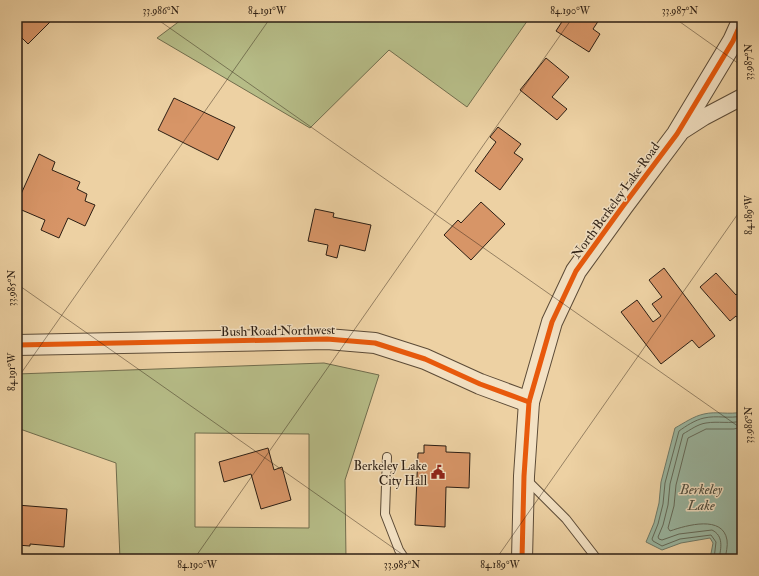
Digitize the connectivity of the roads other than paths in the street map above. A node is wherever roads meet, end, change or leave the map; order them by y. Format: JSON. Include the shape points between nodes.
{"nodes":[{"id":1,"x":742,"y":21,"type":"edge"},
{"id":2,"x":742,"y":97,"type":"edge"},
{"id":3,"x":677,"y":134,"type":"junction"},
{"id":4,"x":17,"y":345,"type":"edge"},
{"id":5,"x":529,"y":402,"type":"junction"},
{"id":6,"x":387,"y":457,"type":"dead end"},
{"id":7,"x":524,"y":476,"type":"junction"},
{"id":8,"x":405,"y":559,"type":"edge"},
{"id":9,"x":522,"y":559,"type":"edge"},
{"id":10,"x":597,"y":559,"type":"edge"}],
"edges":[{"from":1,"to":3,"type":"street","name":"North Berkeley Lake Road","via":[[733,41]]},
{"from":2,"to":3,"type":"street"},
{"from":3,"to":5,"type":"street","name":"North Berkeley Lake Road","via":[[576,271],[552,322]]},
{"from":4,"to":5,"type":"street","name":"Bush Road Northwest","via":[[327,339],[375,343],[425,359],[480,384]]},
{"from":5,"to":7,"type":"street","name":"North Berkeley Lake Road"},
{"from":6,"to":8,"type":"lane","via":[[385,514]]},
{"from":7,"to":9,"type":"street","name":"North Berkeley Lake Road"},
{"from":7,"to":10,"type":"lane","via":[[566,519]]}]}
